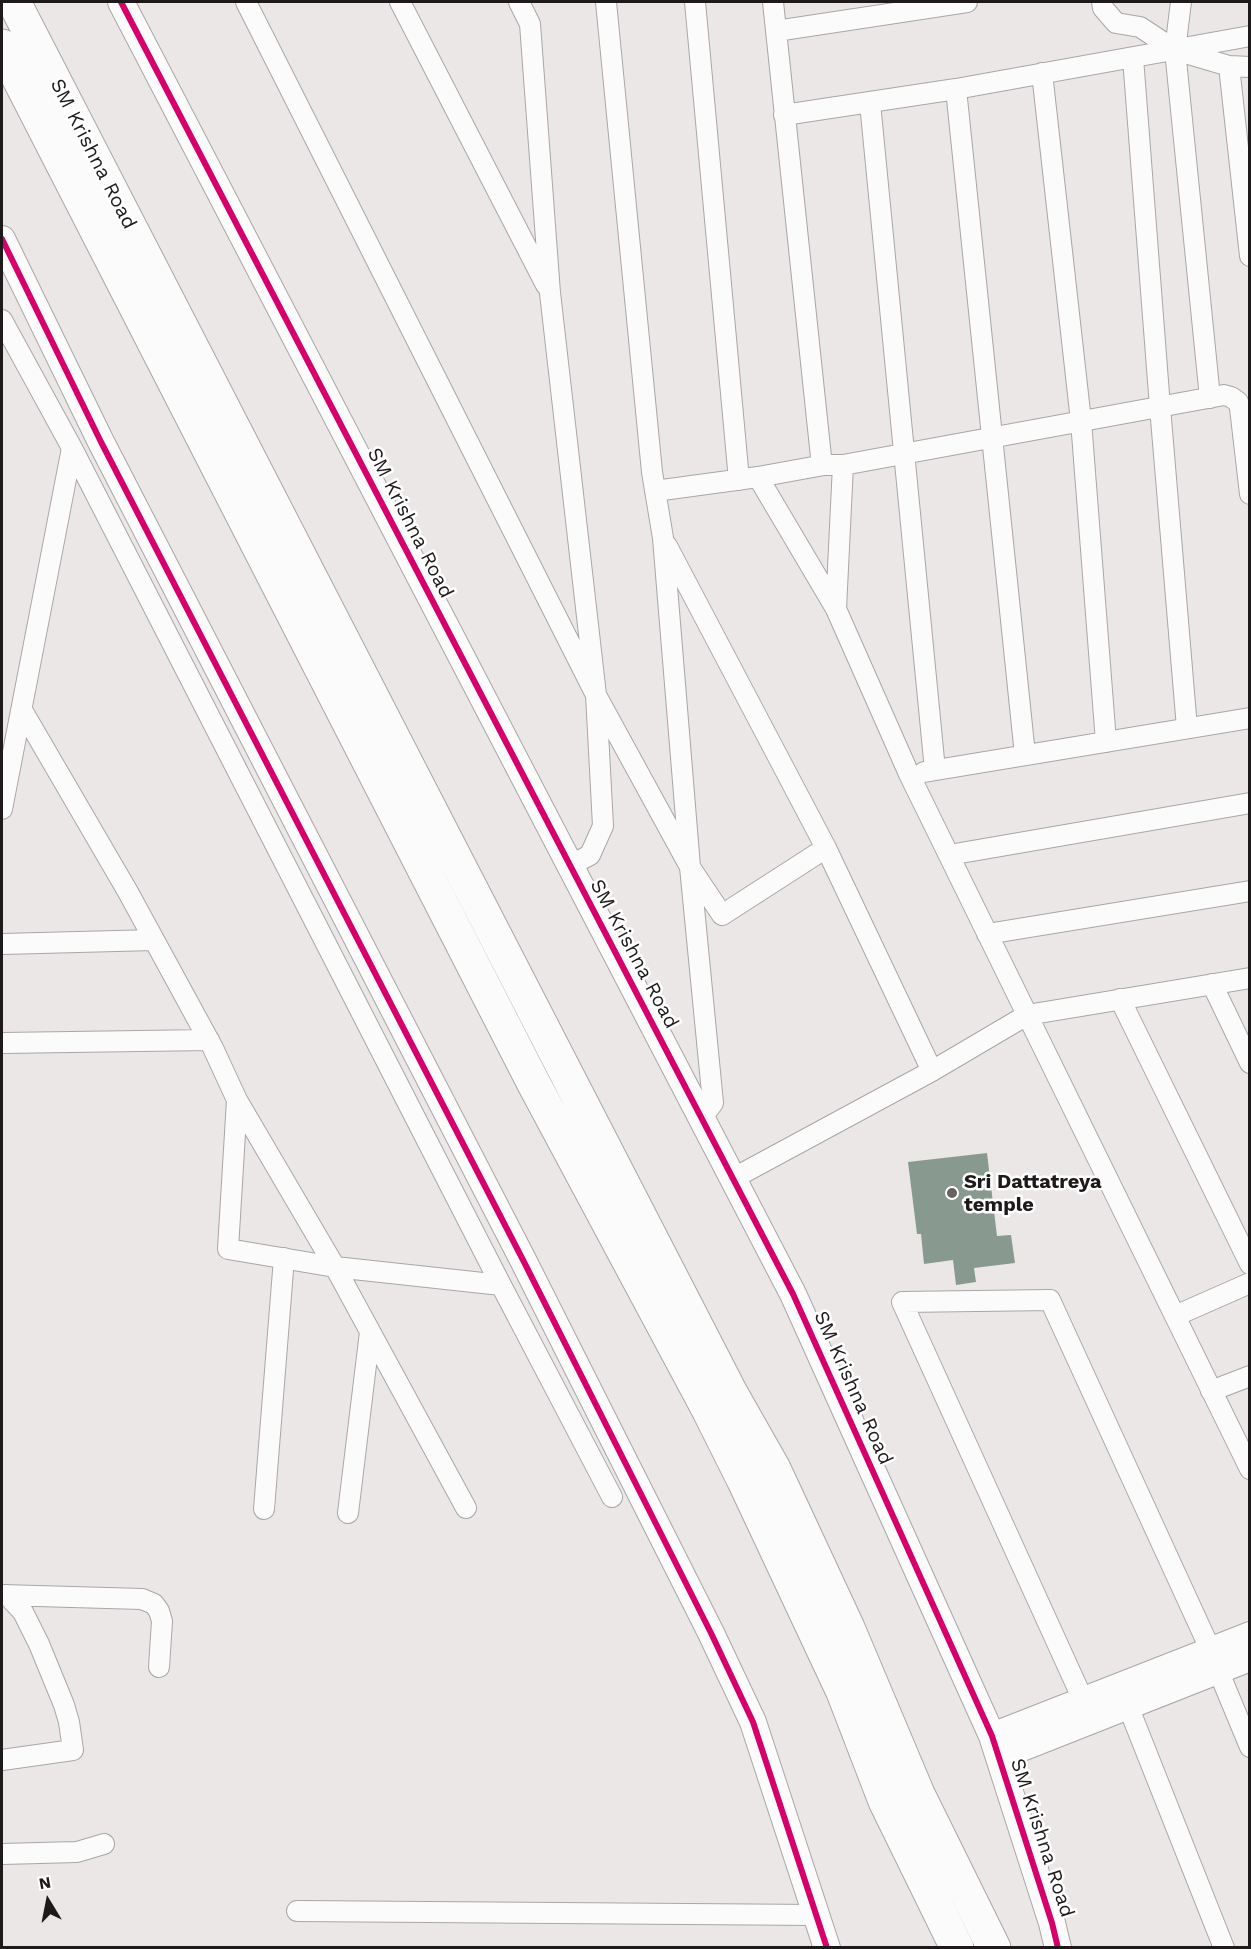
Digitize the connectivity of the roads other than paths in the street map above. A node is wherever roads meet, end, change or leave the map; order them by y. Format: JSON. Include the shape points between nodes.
{"nodes":[{"id":1,"x":14,"y":2,"type":"edge"},
{"id":2,"x":121,"y":2,"type":"edge"},
{"id":3,"x":246,"y":2,"type":"edge"},
{"id":4,"x":400,"y":2,"type":"edge"},
{"id":5,"x":519,"y":2,"type":"edge"},
{"id":6,"x":606,"y":2,"type":"edge"},
{"id":7,"x":695,"y":2,"type":"edge"},
{"id":8,"x":774,"y":2,"type":"edge"},
{"id":9,"x":967,"y":2,"type":"edge"},
{"id":10,"x":1102,"y":2,"type":"edge"},
{"id":11,"x":1181,"y":2,"type":"edge"},
{"id":12,"x":776,"y":31,"type":"junction"},
{"id":13,"x":1250,"y":36,"type":"edge"},
{"id":14,"x":2,"y":46,"type":"edge"},
{"id":15,"x":1176,"y":50,"type":"junction"},
{"id":16,"x":1134,"y":58,"type":"junction"},
{"id":17,"x":1229,"y":66,"type":"junction"},
{"id":18,"x":1250,"y":67,"type":"edge"},
{"id":19,"x":1042,"y":73,"type":"junction"},
{"id":20,"x":956,"y":89,"type":"junction"},
{"id":21,"x":870,"y":103,"type":"junction"},
{"id":22,"x":784,"y":115,"type":"junction"},
{"id":23,"x":2,"y":239,"type":"edge"},
{"id":24,"x":1250,"y":256,"type":"edge"},
{"id":25,"x":550,"y":293,"type":"junction"},
{"id":26,"x":2,"y":320,"type":"edge"},
{"id":27,"x":1240,"y":395,"type":"edge"},
{"id":28,"x":1210,"y":398,"type":"junction"},
{"id":29,"x":1160,"y":407,"type":"junction"},
{"id":30,"x":1081,"y":421,"type":"junction"},
{"id":31,"x":992,"y":437,"type":"junction"},
{"id":32,"x":72,"y":448,"type":"junction"},
{"id":33,"x":904,"y":453,"type":"junction"},
{"id":34,"x":833,"y":465,"type":"junction"},
{"id":35,"x":749,"y":478,"type":"junction"},
{"id":36,"x":655,"y":491,"type":"junction"},
{"id":37,"x":1250,"y":494,"type":"edge"},
{"id":38,"x":663,"y":538,"type":"junction"},
{"id":39,"x":836,"y":609,"type":"junction"},
{"id":40,"x":596,"y":695,"type":"junction"},
{"id":41,"x":22,"y":710,"type":"junction"},
{"id":42,"x":1250,"y":718,"type":"edge"},
{"id":43,"x":1187,"y":728,"type":"junction"},
{"id":44,"x":1106,"y":742,"type":"junction"},
{"id":45,"x":1025,"y":755,"type":"junction"},
{"id":46,"x":935,"y":770,"type":"junction"},
{"id":47,"x":909,"y":774,"type":"junction"},
{"id":48,"x":1250,"y":803,"type":"edge"},
{"id":49,"x":2,"y":809,"type":"edge"},
{"id":50,"x":826,"y":848,"type":"junction"},
{"id":51,"x":949,"y":855,"type":"junction"},
{"id":52,"x":569,"y":866,"type":"junction"},
{"id":53,"x":690,"y":867,"type":"junction"},
{"id":54,"x":1250,"y":891,"type":"edge"},
{"id":55,"x":987,"y":933,"type":"junction"},
{"id":56,"x":154,"y":940,"type":"junction"},
{"id":57,"x":2,"y":944,"type":"edge"},
{"id":58,"x":1250,"y":978,"type":"edge"},
{"id":59,"x":1212,"y":984,"type":"junction"},
{"id":60,"x":1120,"y":999,"type":"junction"},
{"id":61,"x":1027,"y":1015,"type":"junction"},
{"id":62,"x":209,"y":1040,"type":"junction"},
{"id":63,"x":2,"y":1043,"type":"edge"},
{"id":64,"x":1250,"y":1063,"type":"edge"},
{"id":65,"x":932,"y":1071,"type":"junction"},
{"id":66,"x":237,"y":1100,"type":"junction"},
{"id":67,"x":701,"y":1119,"type":"junction"},
{"id":68,"x":732,"y":1179,"type":"junction"},
{"id":69,"x":284,"y":1258,"type":"junction"},
{"id":70,"x":1250,"y":1264,"type":"edge"},
{"id":71,"x":335,"y":1267,"type":"junction"},
{"id":72,"x":1250,"y":1283,"type":"edge"},
{"id":73,"x":501,"y":1285,"type":"junction"},
{"id":74,"x":1174,"y":1316,"type":"junction"},
{"id":75,"x":370,"y":1332,"type":"junction"},
{"id":76,"x":1250,"y":1376,"type":"edge"},
{"id":77,"x":1211,"y":1391,"type":"junction"},
{"id":78,"x":720,"y":1403,"type":"junction"},
{"id":79,"x":1250,"y":1469,"type":"edge"},
{"id":80,"x":612,"y":1497,"type":"dead end"},
{"id":81,"x":466,"y":1508,"type":"dead end"},
{"id":82,"x":264,"y":1509,"type":"dead end"},
{"id":83,"x":348,"y":1513,"type":"dead end"},
{"id":84,"x":4,"y":1595,"type":"edge"},
{"id":85,"x":1250,"y":1635,"type":"edge"},
{"id":86,"x":1250,"y":1658,"type":"edge"},
{"id":87,"x":1215,"y":1660,"type":"junction"},
{"id":88,"x":159,"y":1667,"type":"dead end"},
{"id":89,"x":1084,"y":1701,"type":"junction"},
{"id":90,"x":1128,"y":1706,"type":"junction"},
{"id":91,"x":995,"y":1747,"type":"junction"},
{"id":92,"x":1250,"y":1748,"type":"edge"},
{"id":93,"x":2,"y":1760,"type":"edge"},
{"id":94,"x":104,"y":1844,"type":"dead end"},
{"id":95,"x":2,"y":1854,"type":"edge"},
{"id":96,"x":297,"y":1911,"type":"dead end"},
{"id":97,"x":816,"y":1915,"type":"junction"},
{"id":98,"x":827,"y":1947,"type":"edge"},
{"id":99,"x":957,"y":1947,"type":"edge"},
{"id":100,"x":994,"y":1947,"type":"edge"},
{"id":101,"x":1058,"y":1947,"type":"edge"},
{"id":102,"x":1224,"y":1947,"type":"edge"}],
"edges":[{"from":1,"to":78,"type":"highway","name":"SM Krishna Road"},
{"from":2,"to":52,"type":"street","name":"SM Krishna Road"},
{"from":3,"to":40,"type":"street"},
{"from":4,"to":25,"type":"street"},
{"from":5,"to":25,"type":"street","via":[[530,24]]},
{"from":6,"to":36,"type":"street"},
{"from":7,"to":35,"type":"street"},
{"from":8,"to":12,"type":"street"},
{"from":9,"to":12,"type":"street"},
{"from":10,"to":15,"type":"street","via":[[1116,22],[1140,27]]},
{"from":11,"to":15,"type":"street"},
{"from":12,"to":22,"type":"street"},
{"from":13,"to":15,"type":"street"},
{"from":14,"to":78,"type":"highway","name":"SM Krishna Road","via":[[534,1084]]},
{"from":15,"to":16,"type":"street"},
{"from":15,"to":17,"type":"street"},
{"from":15,"to":28,"type":"street"},
{"from":16,"to":19,"type":"street"},
{"from":16,"to":29,"type":"street"},
{"from":17,"to":18,"type":"street"},
{"from":17,"to":24,"type":"street"},
{"from":19,"to":20,"type":"street"},
{"from":19,"to":30,"type":"street"},
{"from":20,"to":21,"type":"street"},
{"from":20,"to":31,"type":"street"},
{"from":21,"to":22,"type":"street"},
{"from":21,"to":33,"type":"street"},
{"from":22,"to":34,"type":"street","via":[[820,446]]},
{"from":23,"to":97,"type":"street","via":[[100,442],[518,1250],[711,1633],[753,1722]]},
{"from":25,"to":40,"type":"street"},
{"from":26,"to":32,"type":"street"},
{"from":27,"to":28,"type":"street"},
{"from":27,"to":37,"type":"street"},
{"from":28,"to":29,"type":"street"},
{"from":29,"to":30,"type":"street"},
{"from":29,"to":43,"type":"street"},
{"from":30,"to":31,"type":"street"},
{"from":30,"to":44,"type":"street"},
{"from":31,"to":33,"type":"street"},
{"from":31,"to":45,"type":"street"},
{"from":32,"to":41,"type":"street"},
{"from":32,"to":73,"type":"street"},
{"from":33,"to":34,"type":"street"},
{"from":33,"to":46,"type":"street"},
{"from":34,"to":35,"type":"street"},
{"from":34,"to":39,"type":"street"},
{"from":35,"to":36,"type":"street"},
{"from":35,"to":39,"type":"street"},
{"from":36,"to":38,"type":"street"},
{"from":38,"to":50,"type":"street"},
{"from":38,"to":53,"type":"street"},
{"from":39,"to":47,"type":"street"},
{"from":40,"to":52,"type":"street","via":[[603,826],[590,855]]},
{"from":40,"to":53,"type":"street"},
{"from":41,"to":49,"type":"street"},
{"from":41,"to":56,"type":"street"},
{"from":42,"to":43,"type":"street"},
{"from":43,"to":44,"type":"street"},
{"from":44,"to":45,"type":"street"},
{"from":45,"to":46,"type":"street"},
{"from":46,"to":47,"type":"street"},
{"from":47,"to":51,"type":"street"},
{"from":48,"to":51,"type":"street"},
{"from":50,"to":53,"type":"street","via":[[722,915]]},
{"from":50,"to":65,"type":"street"},
{"from":51,"to":55,"type":"street"},
{"from":52,"to":67,"type":"street","name":"SM Krishna Road"},
{"from":53,"to":67,"type":"street","via":[[713,1103]]},
{"from":54,"to":55,"type":"street"},
{"from":55,"to":61,"type":"street"},
{"from":56,"to":57,"type":"street"},
{"from":56,"to":62,"type":"street"},
{"from":58,"to":59,"type":"street"},
{"from":59,"to":60,"type":"street"},
{"from":59,"to":64,"type":"street"},
{"from":60,"to":61,"type":"street"},
{"from":60,"to":70,"type":"street"},
{"from":61,"to":65,"type":"street"},
{"from":61,"to":74,"type":"street"},
{"from":62,"to":63,"type":"street"},
{"from":62,"to":66,"type":"street"},
{"from":65,"to":68,"type":"street"},
{"from":66,"to":69,"type":"street","via":[[228,1249]]},
{"from":66,"to":71,"type":"street"},
{"from":67,"to":68,"type":"street","name":"SM Krishna Road"},
{"from":68,"to":91,"type":"street","name":"SM Krishna Road","via":[[793,1294]]},
{"from":69,"to":71,"type":"street"},
{"from":69,"to":82,"type":"street"},
{"from":71,"to":73,"type":"street"},
{"from":71,"to":75,"type":"street"},
{"from":72,"to":74,"type":"street"},
{"from":73,"to":80,"type":"street"},
{"from":74,"to":77,"type":"street"},
{"from":75,"to":81,"type":"street"},
{"from":75,"to":83,"type":"street"},
{"from":76,"to":77,"type":"street"},
{"from":77,"to":79,"type":"street"},
{"from":78,"to":99,"type":"highway","name":"SM Krishna Road","via":[[744,1481],[843,1692],[885,1801]]},
{"from":78,"to":100,"type":"highway","name":"SM Krishna Road","via":[[774,1469],[848,1628],[918,1794]]},
{"from":84,"to":88,"type":"street","via":[[142,1599],[154,1605],[162,1621]]},
{"from":84,"to":93,"type":"street","via":[[23,1612],[39,1644],[64,1705],[73,1750]]},
{"from":85,"to":87,"type":"street"},
{"from":86,"to":87,"type":"street"},
{"from":87,"to":89,"type":"street"},
{"from":87,"to":89,"type":"street","via":[[1050,1300],[902,1302]]},
{"from":87,"to":90,"type":"street"},
{"from":87,"to":92,"type":"street"},
{"from":89,"to":91,"type":"street"},
{"from":90,"to":91,"type":"street"},
{"from":90,"to":102,"type":"street"},
{"from":91,"to":101,"type":"street","name":"SM Krishna Road"},
{"from":94,"to":95,"type":"street","via":[[77,1852]]},
{"from":96,"to":97,"type":"street"},
{"from":97,"to":98,"type":"street"}]}
